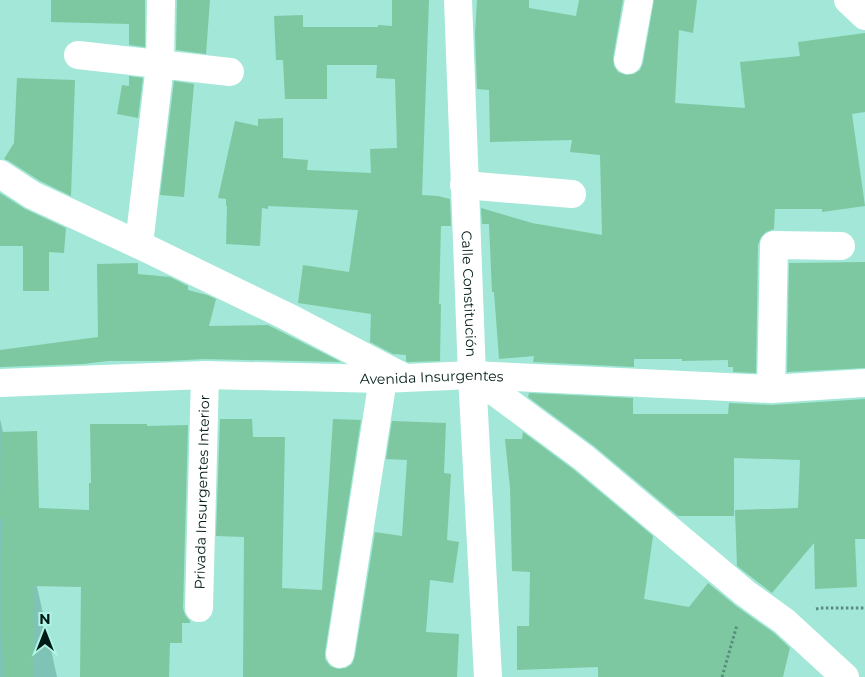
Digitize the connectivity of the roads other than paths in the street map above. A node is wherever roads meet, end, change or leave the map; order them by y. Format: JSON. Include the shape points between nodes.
{"nodes":[{"id":1,"x":161,"y":0,"type":"edge"},
{"id":2,"x":458,"y":0,"type":"edge"},
{"id":3,"x":639,"y":0,"type":"edge"},
{"id":4,"x":848,"y":0,"type":"edge"},
{"id":5,"x":865,"y":16,"type":"edge"},
{"id":6,"x":78,"y":55,"type":"dead end"},
{"id":7,"x":628,"y":60,"type":"dead end"},
{"id":8,"x":160,"y":65,"type":"junction"},
{"id":9,"x":230,"y":72,"type":"dead end"},
{"id":10,"x":0,"y":174,"type":"edge"},
{"id":11,"x":464,"y":185,"type":"junction"},
{"id":12,"x":572,"y":194,"type":"dead end"},
{"id":13,"x":139,"y":244,"type":"junction"},
{"id":14,"x":841,"y":246,"type":"dead end"},
{"id":15,"x":206,"y":375,"type":"junction"},
{"id":16,"x":472,"y":375,"type":"junction"},
{"id":17,"x":393,"y":378,"type":"junction"},
{"id":18,"x":0,"y":383,"type":"edge"},
{"id":19,"x":865,"y":383,"type":"edge"},
{"id":20,"x":771,"y":389,"type":"junction"},
{"id":21,"x":199,"y":608,"type":"dead end"},
{"id":22,"x":340,"y":654,"type":"dead end"},
{"id":23,"x":488,"y":677,"type":"edge"},
{"id":24,"x":845,"y":677,"type":"edge"}],
"edges":[{"from":1,"to":8,"type":"street"},
{"from":2,"to":11,"type":"street","name":"Calle Constitución"},
{"from":3,"to":7,"type":"street"},
{"from":4,"to":5,"type":"street"},
{"from":6,"to":8,"type":"street"},
{"from":8,"to":9,"type":"street"},
{"from":8,"to":13,"type":"street"},
{"from":10,"to":13,"type":"street","via":[[32,194]]},
{"from":11,"to":12,"type":"street"},
{"from":11,"to":16,"type":"street","name":"Calle Constitución"},
{"from":13,"to":17,"type":"street","via":[[286,316]]},
{"from":14,"to":20,"type":"street","via":[[774,245]]},
{"from":15,"to":17,"type":"street","name":"Avenida Insurgentes"},
{"from":15,"to":18,"type":"street","name":"Avenida Insurgentes"},
{"from":15,"to":21,"type":"street","name":"Privada Insurgentes Interior"},
{"from":16,"to":17,"type":"street","name":"Avenida Insurgentes"},
{"from":16,"to":20,"type":"street","name":"Avenida Insurgentes"},
{"from":16,"to":23,"type":"street","name":"Calle Constitución"},
{"from":16,"to":24,"type":"street","via":[[584,458],[745,593],[784,621]]},
{"from":17,"to":22,"type":"street"},
{"from":19,"to":20,"type":"street","name":"Avenida Insurgentes"}]}
